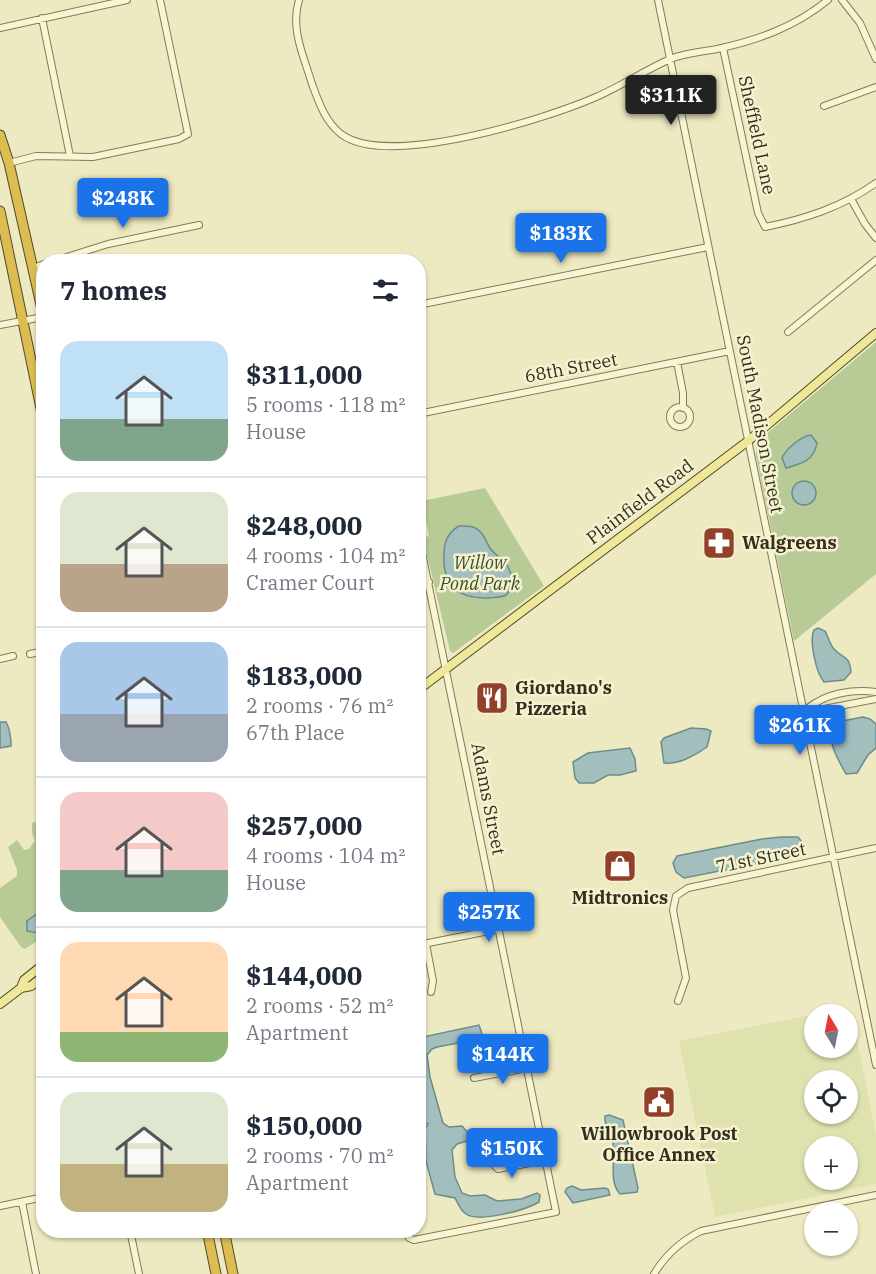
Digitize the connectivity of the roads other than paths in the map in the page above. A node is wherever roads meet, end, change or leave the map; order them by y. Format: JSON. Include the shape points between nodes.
{"nodes":[{"id":1,"x":127,"y":0,"type":"edge"},
{"id":2,"x":160,"y":0,"type":"edge"},
{"id":3,"x":299,"y":0,"type":"edge"},
{"id":4,"x":658,"y":0,"type":"edge"},
{"id":5,"x":828,"y":0,"type":"edge"},
{"id":6,"x":842,"y":0,"type":"edge"},
{"id":7,"x":42,"y":18,"type":"junction"},
{"id":8,"x":0,"y":28,"type":"edge"},
{"id":9,"x":723,"y":48,"type":"junction"},
{"id":10,"x":670,"y":59,"type":"junction"},
{"id":11,"x":876,"y":59,"type":"edge"},
{"id":12,"x":876,"y":87,"type":"edge"},
{"id":13,"x":824,"y":106,"type":"dead end"},
{"id":14,"x":0,"y":135,"type":"edge"},
{"id":15,"x":70,"y":156,"type":"junction"},
{"id":16,"x":9,"y":163,"type":"junction"},
{"id":17,"x":876,"y":183,"type":"edge"},
{"id":18,"x":851,"y":199,"type":"junction"},
{"id":19,"x":0,"y":211,"type":"edge"},
{"id":20,"x":199,"y":225,"type":"dead end"},
{"id":21,"x":876,"y":238,"type":"edge"},
{"id":22,"x":708,"y":247,"type":"junction"},
{"id":23,"x":76,"y":254,"type":"edge"},
{"id":24,"x":876,"y":260,"type":"edge"},
{"id":25,"x":36,"y":267,"type":"edge"},
{"id":26,"x":33,"y":268,"type":"junction"},
{"id":27,"x":36,"y":283,"type":"edge"},
{"id":28,"x":426,"y":303,"type":"edge"},
{"id":29,"x":36,"y":318,"type":"edge"},
{"id":30,"x":23,"y":321,"type":"junction"},
{"id":31,"x":0,"y":325,"type":"edge"},
{"id":32,"x":788,"y":332,"type":"dead end"},
{"id":33,"x":876,"y":333,"type":"edge"},
{"id":34,"x":730,"y":351,"type":"junction"},
{"id":35,"x":677,"y":362,"type":"junction"},
{"id":36,"x":36,"y":384,"type":"edge"},
{"id":37,"x":683,"y":408,"type":"dead end"},
{"id":38,"x":426,"y":412,"type":"edge"},
{"id":39,"x":748,"y":441,"type":"junction"},
{"id":40,"x":426,"y":569,"type":"edge"},
{"id":41,"x":429,"y":582,"type":"junction"},
{"id":42,"x":426,"y":583,"type":"edge"},
{"id":43,"x":36,"y":653,"type":"edge"},
{"id":44,"x":30,"y":654,"type":"dead end"},
{"id":45,"x":13,"y":656,"type":"dead end"},
{"id":46,"x":0,"y":659,"type":"edge"},
{"id":47,"x":446,"y":669,"type":"junction"},
{"id":48,"x":426,"y":684,"type":"edge"},
{"id":49,"x":876,"y":692,"type":"edge"},
{"id":50,"x":876,"y":699,"type":"edge"},
{"id":51,"x":876,"y":848,"type":"edge"},
{"id":52,"x":833,"y":858,"type":"junction"},
{"id":53,"x":499,"y":929,"type":"junction"},
{"id":54,"x":426,"y":944,"type":"joint"},
{"id":55,"x":36,"y":970,"type":"edge"},
{"id":56,"x":36,"y":982,"type":"edge"},
{"id":57,"x":21,"y":988,"type":"junction"},
{"id":58,"x":431,"y":992,"type":"dead end"},
{"id":59,"x":678,"y":1001,"type":"dead end"},
{"id":60,"x":0,"y":1004,"type":"edge"},
{"id":61,"x":876,"y":1021,"type":"edge"},
{"id":62,"x":867,"y":1023,"type":"junction"},
{"id":63,"x":876,"y":1065,"type":"edge"},
{"id":64,"x":527,"y":1068,"type":"junction"},
{"id":65,"x":474,"y":1078,"type":"dead end"},
{"id":66,"x":546,"y":1160,"type":"junction"},
{"id":67,"x":491,"y":1162,"type":"dead end"},
{"id":68,"x":876,"y":1194,"type":"edge"},
{"id":69,"x":36,"y":1199,"type":"edge"},
{"id":70,"x":22,"y":1202,"type":"junction"},
{"id":71,"x":0,"y":1206,"type":"edge"},
{"id":72,"x":132,"y":1238,"type":"edge"},
{"id":73,"x":209,"y":1238,"type":"edge"},
{"id":74,"x":225,"y":1238,"type":"edge"},
{"id":75,"x":409,"y":1238,"type":"edge"},
{"id":76,"x":426,"y":1238,"type":"edge"},
{"id":77,"x":426,"y":1238,"type":"edge"},
{"id":78,"x":36,"y":1274,"type":"edge"},
{"id":79,"x":139,"y":1274,"type":"edge"},
{"id":80,"x":216,"y":1274,"type":"edge"},
{"id":81,"x":233,"y":1274,"type":"edge"},
{"id":82,"x":654,"y":1274,"type":"edge"}],
"edges":[{"from":1,"to":7,"type":"street"},
{"from":2,"to":15,"type":"street","via":[[188,134],[93,157]]},
{"from":3,"to":10,"type":"street","via":[[297,34],[320,106],[342,135],[368,145],[455,139],[534,120],[598,96]]},
{"from":4,"to":10,"type":"street","name":"South Madison Street"},
{"from":5,"to":9,"type":"street","via":[[780,30]]},
{"from":6,"to":11,"type":"street","via":[[860,23]]},
{"from":7,"to":8,"type":"street"},
{"from":7,"to":15,"type":"street"},
{"from":9,"to":10,"type":"street"},
{"from":9,"to":18,"type":"street","name":"Sheffield Lane","via":[[758,213],[765,227],[812,216]]},
{"from":10,"to":22,"type":"street","name":"South Madison Street"},
{"from":12,"to":13,"type":"street"},
{"from":14,"to":16,"type":"highway"},
{"from":15,"to":16,"type":"street","via":[[36,156]]},
{"from":16,"to":26,"type":"highway"},
{"from":17,"to":18,"type":"street"},
{"from":18,"to":21,"type":"street"},
{"from":19,"to":30,"type":"highway"},
{"from":20,"to":23,"type":"street"},
{"from":22,"to":28,"type":"street"},
{"from":22,"to":34,"type":"street","name":"South Madison Street"},
{"from":24,"to":32,"type":"street"},
{"from":25,"to":26,"type":"street"},
{"from":26,"to":27,"type":"highway"},
{"from":29,"to":30,"type":"street"},
{"from":30,"to":31,"type":"street"},
{"from":30,"to":36,"type":"highway"},
{"from":33,"to":39,"type":"main road","name":"Plainfield Road"},
{"from":34,"to":35,"type":"street","name":"68th Street"},
{"from":34,"to":39,"type":"street","name":"South Madison Street"},
{"from":35,"to":37,"type":"street"},
{"from":35,"to":38,"type":"street","name":"68th Street"},
{"from":39,"to":47,"type":"main road","name":"Plainfield Road"},
{"from":39,"to":52,"type":"street","name":"South Madison Street"},
{"from":40,"to":41,"type":"street","name":"Adams Street"},
{"from":41,"to":42,"type":"street"},
{"from":41,"to":47,"type":"street","name":"Adams Street"},
{"from":43,"to":44,"type":"street"},
{"from":45,"to":46,"type":"street"},
{"from":47,"to":48,"type":"main road","name":"Plainfield Road"},
{"from":47,"to":53,"type":"street","name":"Adams Street"},
{"from":49,"to":50,"type":"street","via":[[850,691],[817,701],[808,708],[819,710]]},
{"from":51,"to":52,"type":"street","name":"71st Street"},
{"from":52,"to":59,"type":"street","name":"71st Street","via":[[684,890],[676,896],[673,906],[686,978]]},
{"from":52,"to":62,"type":"street","name":"South Madison Street"},
{"from":53,"to":54,"type":"street"},
{"from":53,"to":64,"type":"street","name":"Adams Street"},
{"from":54,"to":58,"type":"street","via":[[433,981]]},
{"from":55,"to":57,"type":"main road"},
{"from":56,"to":57,"type":"main road"},
{"from":57,"to":60,"type":"main road"},
{"from":61,"to":62,"type":"street"},
{"from":62,"to":63,"type":"street","name":"South Madison Street"},
{"from":64,"to":65,"type":"street"},
{"from":64,"to":66,"type":"street","name":"Adams Street"},
{"from":66,"to":67,"type":"street","via":[[498,1169]]},
{"from":66,"to":76,"type":"street","name":"Adams Street","via":[[556,1212]]},
{"from":68,"to":82,"type":"street","via":[[702,1231],[669,1252]]},
{"from":69,"to":70,"type":"street"},
{"from":70,"to":71,"type":"street"},
{"from":70,"to":78,"type":"street"},
{"from":72,"to":79,"type":"street"},
{"from":73,"to":80,"type":"highway"},
{"from":74,"to":81,"type":"highway"},
{"from":75,"to":77,"type":"street","name":"Adams Street"}]}
